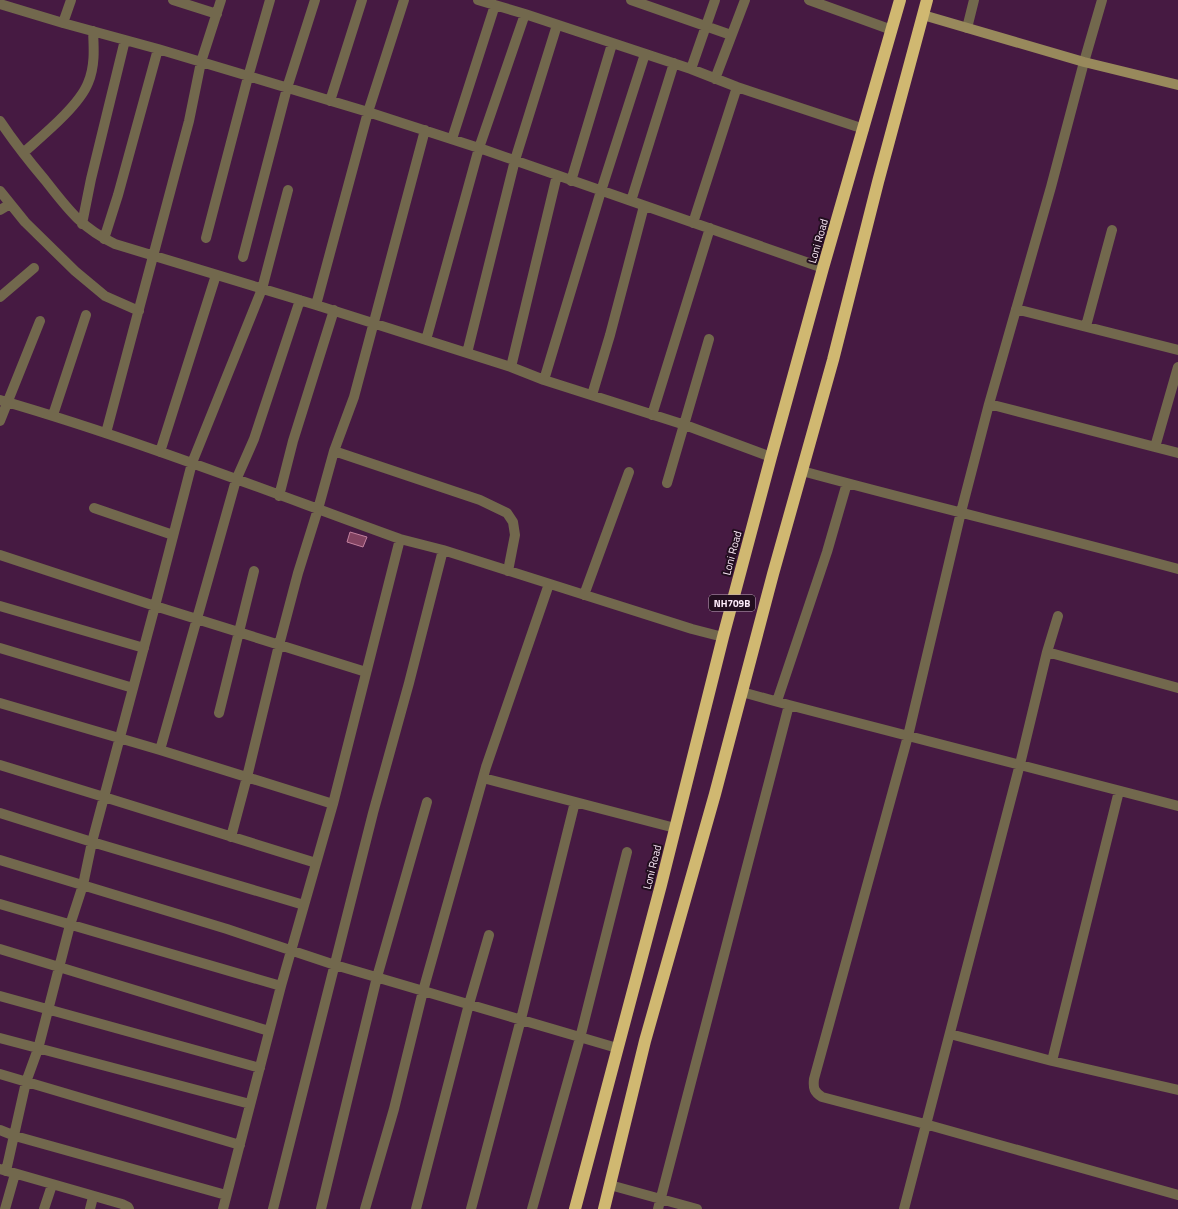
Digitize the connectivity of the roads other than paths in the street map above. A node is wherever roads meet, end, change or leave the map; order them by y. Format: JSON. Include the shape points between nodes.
{"nodes":[{"id":1,"x":71,"y":0,"type":"edge"},
{"id":2,"x":173,"y":0,"type":"edge"},
{"id":3,"x":221,"y":0,"type":"edge"},
{"id":4,"x":270,"y":0,"type":"edge"},
{"id":5,"x":315,"y":0,"type":"edge"},
{"id":6,"x":362,"y":0,"type":"edge"},
{"id":7,"x":404,"y":0,"type":"edge"},
{"id":8,"x":478,"y":0,"type":"edge"},
{"id":9,"x":631,"y":0,"type":"edge"},
{"id":10,"x":715,"y":0,"type":"edge"},
{"id":11,"x":745,"y":0,"type":"edge"},
{"id":12,"x":809,"y":0,"type":"edge"},
{"id":13,"x":900,"y":0,"type":"edge"},
{"id":14,"x":927,"y":0,"type":"edge"},
{"id":15,"x":974,"y":0,"type":"edge"},
{"id":16,"x":1102,"y":0,"type":"edge"},
{"id":17,"x":0,"y":4,"type":"edge"},
{"id":18,"x":495,"y":5,"type":"junction"},
{"id":19,"x":217,"y":14,"type":"junction"},
{"id":20,"x":525,"y":14,"type":"junction"},
{"id":21,"x":923,"y":15,"type":"junction"},
{"id":22,"x":63,"y":23,"type":"junction"},
{"id":23,"x":557,"y":25,"type":"junction"},
{"id":24,"x":706,"y":26,"type":"junction"},
{"id":25,"x":967,"y":28,"type":"junction"},
{"id":26,"x":892,"y":30,"type":"junction"},
{"id":27,"x":93,"y":31,"type":"junction"},
{"id":28,"x":731,"y":35,"type":"junction"},
{"id":29,"x":125,"y":40,"type":"junction"},
{"id":30,"x":612,"y":44,"type":"junction"},
{"id":31,"x":158,"y":49,"type":"junction"},
{"id":32,"x":645,"y":54,"type":"junction"},
{"id":33,"x":201,"y":62,"type":"junction"},
{"id":34,"x":1084,"y":62,"type":"junction"},
{"id":35,"x":674,"y":63,"type":"junction"},
{"id":36,"x":691,"y":69,"type":"junction"},
{"id":37,"x":248,"y":76,"type":"junction"},
{"id":38,"x":715,"y":79,"type":"junction"},
{"id":39,"x":1178,"y":85,"type":"edge"},
{"id":40,"x":737,"y":86,"type":"junction"},
{"id":41,"x":287,"y":88,"type":"junction"},
{"id":42,"x":330,"y":101,"type":"junction"},
{"id":43,"x":368,"y":112,"type":"junction"},
{"id":44,"x":0,"y":121,"type":"edge"},
{"id":45,"x":864,"y":129,"type":"junction"},
{"id":46,"x":425,"y":130,"type":"junction"},
{"id":47,"x":452,"y":139,"type":"junction"},
{"id":48,"x":479,"y":148,"type":"junction"},
{"id":49,"x":23,"y":154,"type":"junction"},
{"id":50,"x":515,"y":160,"type":"junction"},
{"id":51,"x":557,"y":175,"type":"junction"},
{"id":52,"x":571,"y":181,"type":"junction"},
{"id":53,"x":288,"y":190,"type":"dead end"},
{"id":54,"x":0,"y":191,"type":"edge"},
{"id":55,"x":601,"y":191,"type":"junction"},
{"id":56,"x":631,"y":201,"type":"junction"},
{"id":57,"x":10,"y":204,"type":"junction"},
{"id":58,"x":644,"y":206,"type":"junction"},
{"id":59,"x":0,"y":210,"type":"edge"},
{"id":60,"x":693,"y":223,"type":"junction"},
{"id":61,"x":82,"y":224,"type":"junction"},
{"id":62,"x":710,"y":228,"type":"junction"},
{"id":63,"x":1112,"y":230,"type":"dead end"},
{"id":64,"x":206,"y":238,"type":"dead end"},
{"id":65,"x":104,"y":239,"type":"junction"},
{"id":66,"x":154,"y":255,"type":"junction"},
{"id":67,"x":243,"y":257,"type":"dead end"},
{"id":68,"x":34,"y":268,"type":"dead end"},
{"id":69,"x":823,"y":268,"type":"junction"},
{"id":70,"x":216,"y":274,"type":"junction"},
{"id":71,"x":262,"y":289,"type":"junction"},
{"id":72,"x":0,"y":297,"type":"edge"},
{"id":73,"x":300,"y":300,"type":"junction"},
{"id":74,"x":316,"y":305,"type":"junction"},
{"id":75,"x":1016,"y":309,"type":"junction"},
{"id":76,"x":334,"y":310,"type":"junction"},
{"id":77,"x":139,"y":311,"type":"junction"},
{"id":78,"x":86,"y":315,"type":"dead end"},
{"id":79,"x":40,"y":321,"type":"dead end"},
{"id":80,"x":374,"y":323,"type":"junction"},
{"id":81,"x":1086,"y":326,"type":"junction"},
{"id":82,"x":709,"y":339,"type":"dead end"},
{"id":83,"x":426,"y":340,"type":"junction"},
{"id":84,"x":1178,"y":350,"type":"edge"},
{"id":85,"x":467,"y":354,"type":"junction"},
{"id":86,"x":511,"y":367,"type":"junction"},
{"id":87,"x":1178,"y":368,"type":"edge"},
{"id":88,"x":544,"y":380,"type":"junction"},
{"id":89,"x":592,"y":395,"type":"junction"},
{"id":90,"x":4,"y":401,"type":"edge"},
{"id":91,"x":989,"y":404,"type":"junction"},
{"id":92,"x":53,"y":415,"type":"junction"},
{"id":93,"x":652,"y":415,"type":"junction"},
{"id":94,"x":0,"y":421,"type":"edge"},
{"id":95,"x":685,"y":424,"type":"junction"},
{"id":96,"x":106,"y":433,"type":"junction"},
{"id":97,"x":1155,"y":447,"type":"junction"},
{"id":98,"x":334,"y":451,"type":"junction"},
{"id":99,"x":160,"y":452,"type":"junction"},
{"id":100,"x":1178,"y":453,"type":"edge"},
{"id":101,"x":771,"y":457,"type":"junction"},
{"id":102,"x":192,"y":464,"type":"junction"},
{"id":103,"x":802,"y":471,"type":"junction"},
{"id":104,"x":629,"y":472,"type":"dead end"},
{"id":105,"x":236,"y":480,"type":"junction"},
{"id":106,"x":667,"y":483,"type":"dead end"},
{"id":107,"x":847,"y":483,"type":"junction"},
{"id":108,"x":279,"y":496,"type":"junction"},
{"id":109,"x":94,"y":508,"type":"dead end"},
{"id":110,"x":318,"y":510,"type":"junction"},
{"id":111,"x":961,"y":512,"type":"junction"},
{"id":112,"x":174,"y":535,"type":"junction"},
{"id":113,"x":400,"y":539,"type":"junction"},
{"id":114,"x":443,"y":550,"type":"junction"},
{"id":115,"x":0,"y":555,"type":"edge"},
{"id":116,"x":1178,"y":569,"type":"edge"},
{"id":117,"x":254,"y":571,"type":"dead end"},
{"id":118,"x":508,"y":571,"type":"junction"},
{"id":119,"x":549,"y":584,"type":"junction"},
{"id":120,"x":584,"y":595,"type":"junction"},
{"id":121,"x":0,"y":606,"type":"edge"},
{"id":122,"x":155,"y":606,"type":"junction"},
{"id":123,"x":1058,"y":616,"type":"dead end"},
{"id":124,"x":196,"y":619,"type":"junction"},
{"id":125,"x":239,"y":632,"type":"junction"},
{"id":126,"x":723,"y":637,"type":"junction"},
{"id":127,"x":279,"y":645,"type":"junction"},
{"id":128,"x":0,"y":648,"type":"edge"},
{"id":129,"x":144,"y":648,"type":"junction"},
{"id":130,"x":1048,"y":652,"type":"junction"},
{"id":131,"x":366,"y":672,"type":"junction"},
{"id":132,"x":133,"y":688,"type":"junction"},
{"id":133,"x":1178,"y":688,"type":"edge"},
{"id":134,"x":742,"y":692,"type":"junction"},
{"id":135,"x":777,"y":701,"type":"junction"},
{"id":136,"x":0,"y":703,"type":"edge"},
{"id":137,"x":789,"y":705,"type":"junction"},
{"id":138,"x":219,"y":714,"type":"dead end"},
{"id":139,"x":908,"y":736,"type":"junction"},
{"id":140,"x":120,"y":738,"type":"junction"},
{"id":141,"x":160,"y":750,"type":"junction"},
{"id":142,"x":1020,"y":764,"type":"junction"},
{"id":143,"x":0,"y":765,"type":"edge"},
{"id":144,"x":247,"y":777,"type":"junction"},
{"id":145,"x":483,"y":778,"type":"junction"},
{"id":146,"x":1119,"y":791,"type":"junction"},
{"id":147,"x":104,"y":797,"type":"junction"},
{"id":148,"x":427,"y":802,"type":"dead end"},
{"id":149,"x":575,"y":802,"type":"junction"},
{"id":150,"x":333,"y":804,"type":"junction"},
{"id":151,"x":1178,"y":806,"type":"edge"},
{"id":152,"x":0,"y":813,"type":"edge"},
{"id":153,"x":675,"y":828,"type":"junction"},
{"id":154,"x":231,"y":837,"type":"junction"},
{"id":155,"x":92,"y":842,"type":"junction"},
{"id":156,"x":627,"y":852,"type":"dead end"},
{"id":157,"x":0,"y":860,"type":"edge"},
{"id":158,"x":316,"y":864,"type":"junction"},
{"id":159,"x":83,"y":885,"type":"junction"},
{"id":160,"x":0,"y":904,"type":"edge"},
{"id":161,"x":304,"y":905,"type":"junction"},
{"id":162,"x":70,"y":925,"type":"junction"},
{"id":163,"x":489,"y":935,"type":"dead end"},
{"id":164,"x":0,"y":949,"type":"edge"},
{"id":165,"x":291,"y":951,"type":"junction"},
{"id":166,"x":335,"y":964,"type":"junction"},
{"id":167,"x":59,"y":967,"type":"junction"},
{"id":168,"x":376,"y":977,"type":"junction"},
{"id":169,"x":281,"y":986,"type":"junction"},
{"id":170,"x":423,"y":991,"type":"junction"},
{"id":171,"x":0,"y":996,"type":"edge"},
{"id":172,"x":469,"y":1004,"type":"junction"},
{"id":173,"x":48,"y":1010,"type":"junction"},
{"id":174,"x":521,"y":1019,"type":"junction"},
{"id":175,"x":270,"y":1031,"type":"junction"},
{"id":176,"x":950,"y":1034,"type":"junction"},
{"id":177,"x":0,"y":1038,"type":"edge"},
{"id":178,"x":580,"y":1038,"type":"junction"},
{"id":179,"x":617,"y":1048,"type":"junction"},
{"id":180,"x":38,"y":1049,"type":"junction"},
{"id":181,"x":1052,"y":1061,"type":"junction"},
{"id":182,"x":260,"y":1068,"type":"junction"},
{"id":183,"x":0,"y":1074,"type":"edge"},
{"id":184,"x":26,"y":1082,"type":"junction"},
{"id":185,"x":1178,"y":1090,"type":"edge"},
{"id":186,"x":250,"y":1104,"type":"junction"},
{"id":187,"x":925,"y":1124,"type":"junction"},
{"id":188,"x":0,"y":1130,"type":"edge"},
{"id":189,"x":15,"y":1136,"type":"junction"},
{"id":190,"x":240,"y":1144,"type":"junction"},
{"id":191,"x":7,"y":1171,"type":"edge"},
{"id":192,"x":52,"y":1185,"type":"junction"},
{"id":193,"x":610,"y":1185,"type":"junction"},
{"id":194,"x":226,"y":1195,"type":"junction"},
{"id":195,"x":1178,"y":1195,"type":"edge"},
{"id":196,"x":93,"y":1196,"type":"junction"},
{"id":197,"x":659,"y":1204,"type":"edge"},
{"id":198,"x":5,"y":1209,"type":"edge"},
{"id":199,"x":44,"y":1209,"type":"edge"},
{"id":200,"x":90,"y":1209,"type":"edge"},
{"id":201,"x":129,"y":1209,"type":"edge"},
{"id":202,"x":223,"y":1209,"type":"edge"},
{"id":203,"x":273,"y":1209,"type":"edge"},
{"id":204,"x":321,"y":1209,"type":"edge"},
{"id":205,"x":365,"y":1209,"type":"edge"},
{"id":206,"x":416,"y":1209,"type":"edge"},
{"id":207,"x":471,"y":1209,"type":"edge"},
{"id":208,"x":532,"y":1209,"type":"edge"},
{"id":209,"x":575,"y":1209,"type":"edge"},
{"id":210,"x":604,"y":1209,"type":"edge"},
{"id":211,"x":697,"y":1209,"type":"edge"},
{"id":212,"x":904,"y":1209,"type":"edge"}],
"edges":[{"from":1,"to":22,"type":"street"},
{"from":2,"to":19,"type":"street"},
{"from":3,"to":19,"type":"street"},
{"from":4,"to":37,"type":"street"},
{"from":5,"to":41,"type":"street"},
{"from":6,"to":42,"type":"street"},
{"from":7,"to":43,"type":"street"},
{"from":8,"to":18,"type":"street"},
{"from":9,"to":24,"type":"street"},
{"from":10,"to":24,"type":"street"},
{"from":11,"to":28,"type":"street"},
{"from":12,"to":26,"type":"street"},
{"from":13,"to":26,"type":"highway","name":"Loni Road","number":"NH709B"},
{"from":14,"to":21,"type":"highway","number":"NH709B"},
{"from":15,"to":25,"type":"street"},
{"from":16,"to":34,"type":"street"},
{"from":17,"to":22,"type":"street"},
{"from":18,"to":20,"type":"street"},
{"from":18,"to":47,"type":"street"},
{"from":19,"to":33,"type":"street"},
{"from":20,"to":23,"type":"street"},
{"from":20,"to":48,"type":"street"},
{"from":21,"to":25,"type":"street"},
{"from":21,"to":103,"type":"highway","number":"NH709B"},
{"from":22,"to":27,"type":"street"},
{"from":23,"to":30,"type":"street"},
{"from":23,"to":50,"type":"street"},
{"from":24,"to":28,"type":"street"},
{"from":24,"to":36,"type":"street"},
{"from":25,"to":34,"type":"street"},
{"from":26,"to":45,"type":"highway","name":"Loni Road","number":"NH709B"},
{"from":27,"to":29,"type":"street"},
{"from":27,"to":49,"type":"street","via":[[93,64],[83,95]]},
{"from":28,"to":38,"type":"street"},
{"from":29,"to":31,"type":"street"},
{"from":29,"to":61,"type":"street"},
{"from":30,"to":32,"type":"street"},
{"from":30,"to":52,"type":"street"},
{"from":31,"to":33,"type":"street"},
{"from":31,"to":65,"type":"street"},
{"from":32,"to":35,"type":"street"},
{"from":32,"to":55,"type":"street"},
{"from":33,"to":37,"type":"street"},
{"from":33,"to":66,"type":"street","via":[[189,121]]},
{"from":34,"to":39,"type":"street"},
{"from":34,"to":75,"type":"street"},
{"from":35,"to":36,"type":"street"},
{"from":35,"to":56,"type":"street"},
{"from":36,"to":38,"type":"street"},
{"from":37,"to":41,"type":"street"},
{"from":37,"to":64,"type":"street"},
{"from":38,"to":40,"type":"street"},
{"from":40,"to":45,"type":"street"},
{"from":40,"to":60,"type":"street"},
{"from":41,"to":42,"type":"street"},
{"from":41,"to":67,"type":"street"},
{"from":42,"to":43,"type":"street"},
{"from":43,"to":46,"type":"street"},
{"from":43,"to":74,"type":"street"},
{"from":44,"to":49,"type":"street"},
{"from":45,"to":69,"type":"highway","name":"Loni Road","number":"NH709B"},
{"from":46,"to":47,"type":"street"},
{"from":46,"to":80,"type":"street"},
{"from":47,"to":48,"type":"street"},
{"from":48,"to":50,"type":"street"},
{"from":48,"to":83,"type":"street"},
{"from":49,"to":61,"type":"street"},
{"from":50,"to":51,"type":"street"},
{"from":50,"to":85,"type":"street"},
{"from":51,"to":52,"type":"street"},
{"from":51,"to":86,"type":"street"},
{"from":52,"to":55,"type":"street"},
{"from":53,"to":71,"type":"street"},
{"from":54,"to":57,"type":"street"},
{"from":55,"to":56,"type":"street"},
{"from":55,"to":88,"type":"street"},
{"from":56,"to":58,"type":"street"},
{"from":57,"to":59,"type":"street"},
{"from":57,"to":77,"type":"street","via":[[58,256],[97,290],[110,299]]},
{"from":58,"to":60,"type":"street"},
{"from":58,"to":89,"type":"street"},
{"from":60,"to":62,"type":"street"},
{"from":61,"to":65,"type":"street"},
{"from":62,"to":69,"type":"street"},
{"from":62,"to":93,"type":"street"},
{"from":63,"to":81,"type":"street"},
{"from":65,"to":66,"type":"street"},
{"from":66,"to":70,"type":"street"},
{"from":66,"to":77,"type":"street"},
{"from":68,"to":72,"type":"street"},
{"from":69,"to":101,"type":"highway","name":"Loni Road","number":"NH709B"},
{"from":70,"to":71,"type":"street"},
{"from":70,"to":99,"type":"street"},
{"from":71,"to":73,"type":"street"},
{"from":71,"to":102,"type":"street"},
{"from":73,"to":74,"type":"street"},
{"from":73,"to":105,"type":"street","via":[[254,438]]},
{"from":74,"to":76,"type":"street"},
{"from":75,"to":81,"type":"street"},
{"from":75,"to":91,"type":"street"},
{"from":76,"to":80,"type":"street"},
{"from":76,"to":108,"type":"street","via":[[293,441]]},
{"from":77,"to":96,"type":"street"},
{"from":78,"to":92,"type":"street"},
{"from":79,"to":90,"type":"street"},
{"from":80,"to":83,"type":"street"},
{"from":80,"to":98,"type":"street","via":[[354,397]]},
{"from":81,"to":84,"type":"street"},
{"from":82,"to":95,"type":"street"},
{"from":83,"to":85,"type":"street"},
{"from":85,"to":86,"type":"street"},
{"from":86,"to":88,"type":"street"},
{"from":87,"to":97,"type":"street"},
{"from":88,"to":89,"type":"street"},
{"from":89,"to":93,"type":"street"},
{"from":90,"to":92,"type":"street"},
{"from":90,"to":94,"type":"street"},
{"from":91,"to":97,"type":"street"},
{"from":91,"to":111,"type":"street"},
{"from":92,"to":96,"type":"street"},
{"from":93,"to":95,"type":"street"},
{"from":95,"to":101,"type":"street"},
{"from":95,"to":106,"type":"street"},
{"from":96,"to":99,"type":"street"},
{"from":97,"to":100,"type":"street"},
{"from":98,"to":110,"type":"street"},
{"from":98,"to":118,"type":"street","via":[[480,500],[507,514],[513,522],[515,535]]},
{"from":99,"to":102,"type":"street"},
{"from":101,"to":126,"type":"highway","name":"Loni Road","number":"NH709B"},
{"from":102,"to":105,"type":"street"},
{"from":102,"to":112,"type":"street"},
{"from":103,"to":107,"type":"street"},
{"from":103,"to":134,"type":"highway","number":"NH709B"},
{"from":104,"to":120,"type":"street"},
{"from":105,"to":108,"type":"street"},
{"from":105,"to":124,"type":"street"},
{"from":107,"to":111,"type":"street"},
{"from":107,"to":135,"type":"street","via":[[827,552]]},
{"from":108,"to":110,"type":"street"},
{"from":109,"to":112,"type":"street"},
{"from":110,"to":113,"type":"street"},
{"from":110,"to":127,"type":"street"},
{"from":111,"to":116,"type":"street"},
{"from":111,"to":139,"type":"street"},
{"from":112,"to":122,"type":"street"},
{"from":113,"to":114,"type":"street"},
{"from":113,"to":131,"type":"street"},
{"from":114,"to":118,"type":"street"},
{"from":114,"to":166,"type":"street"},
{"from":115,"to":122,"type":"street"},
{"from":117,"to":125,"type":"street"},
{"from":118,"to":119,"type":"street"},
{"from":119,"to":120,"type":"street"},
{"from":119,"to":145,"type":"street"},
{"from":120,"to":126,"type":"street"},
{"from":121,"to":129,"type":"street"},
{"from":122,"to":124,"type":"street"},
{"from":122,"to":129,"type":"street"},
{"from":123,"to":130,"type":"street"},
{"from":124,"to":125,"type":"street"},
{"from":124,"to":141,"type":"street"},
{"from":125,"to":127,"type":"street"},
{"from":125,"to":138,"type":"street"},
{"from":126,"to":153,"type":"highway","name":"Loni Road","number":"NH709B"},
{"from":127,"to":131,"type":"street"},
{"from":127,"to":144,"type":"street"},
{"from":128,"to":132,"type":"street"},
{"from":129,"to":132,"type":"street"},
{"from":130,"to":133,"type":"street"},
{"from":130,"to":142,"type":"street"},
{"from":131,"to":150,"type":"street"},
{"from":132,"to":140,"type":"street"},
{"from":134,"to":135,"type":"street"},
{"from":134,"to":193,"type":"highway","number":"NH709B","via":[[645,1041]]},
{"from":135,"to":137,"type":"street"},
{"from":136,"to":140,"type":"street"},
{"from":137,"to":139,"type":"street"},
{"from":137,"to":197,"type":"street"},
{"from":139,"to":142,"type":"street"},
{"from":139,"to":187,"type":"street","via":[[813,1087],[822,1097]]},
{"from":140,"to":141,"type":"street"},
{"from":140,"to":147,"type":"street"},
{"from":141,"to":144,"type":"street"},
{"from":142,"to":146,"type":"street"},
{"from":142,"to":176,"type":"street"},
{"from":143,"to":147,"type":"street"},
{"from":144,"to":150,"type":"street"},
{"from":144,"to":154,"type":"street"},
{"from":145,"to":149,"type":"street"},
{"from":145,"to":170,"type":"street"},
{"from":146,"to":151,"type":"street"},
{"from":146,"to":181,"type":"street"},
{"from":147,"to":154,"type":"street"},
{"from":147,"to":155,"type":"street"},
{"from":148,"to":168,"type":"street"},
{"from":149,"to":153,"type":"street"},
{"from":149,"to":174,"type":"street"},
{"from":150,"to":158,"type":"street"},
{"from":152,"to":155,"type":"street"},
{"from":153,"to":179,"type":"highway","name":"Loni Road","number":"NH709B"},
{"from":154,"to":158,"type":"street"},
{"from":155,"to":159,"type":"street"},
{"from":155,"to":161,"type":"street"},
{"from":156,"to":178,"type":"street"},
{"from":157,"to":159,"type":"street"},
{"from":158,"to":161,"type":"street"},
{"from":159,"to":162,"type":"street"},
{"from":159,"to":165,"type":"street"},
{"from":160,"to":162,"type":"street"},
{"from":161,"to":165,"type":"street"},
{"from":162,"to":167,"type":"street"},
{"from":162,"to":169,"type":"street"},
{"from":163,"to":172,"type":"street"},
{"from":164,"to":167,"type":"street"},
{"from":165,"to":166,"type":"street"},
{"from":165,"to":169,"type":"street"},
{"from":166,"to":168,"type":"street"},
{"from":166,"to":203,"type":"street"},
{"from":167,"to":173,"type":"street"},
{"from":167,"to":175,"type":"street"},
{"from":168,"to":170,"type":"street"},
{"from":168,"to":204,"type":"street"},
{"from":169,"to":175,"type":"street"},
{"from":170,"to":172,"type":"street"},
{"from":170,"to":205,"type":"street","via":[[394,1109]]},
{"from":171,"to":173,"type":"street"},
{"from":172,"to":174,"type":"street"},
{"from":172,"to":206,"type":"street"},
{"from":173,"to":180,"type":"street"},
{"from":173,"to":182,"type":"street"},
{"from":174,"to":178,"type":"street"},
{"from":174,"to":207,"type":"street"},
{"from":175,"to":182,"type":"street"},
{"from":176,"to":181,"type":"street"},
{"from":176,"to":187,"type":"street"},
{"from":177,"to":180,"type":"street"},
{"from":178,"to":179,"type":"street"},
{"from":178,"to":208,"type":"street"},
{"from":179,"to":209,"type":"highway","name":"Loni Road","number":"NH709B"},
{"from":180,"to":184,"type":"street"},
{"from":180,"to":186,"type":"street"},
{"from":181,"to":185,"type":"street"},
{"from":182,"to":186,"type":"street"},
{"from":183,"to":184,"type":"street"},
{"from":184,"to":189,"type":"street"},
{"from":184,"to":190,"type":"street"},
{"from":186,"to":190,"type":"street"},
{"from":187,"to":195,"type":"street"},
{"from":187,"to":212,"type":"street"},
{"from":188,"to":189,"type":"street"},
{"from":189,"to":191,"type":"street"},
{"from":189,"to":194,"type":"street"},
{"from":190,"to":194,"type":"street"},
{"from":191,"to":192,"type":"street"},
{"from":191,"to":198,"type":"street"},
{"from":192,"to":196,"type":"street"},
{"from":192,"to":199,"type":"street"},
{"from":193,"to":197,"type":"street"},
{"from":193,"to":210,"type":"highway","number":"NH709B"},
{"from":194,"to":202,"type":"street"},
{"from":196,"to":200,"type":"street"},
{"from":196,"to":201,"type":"street","via":[[122,1204]]},
{"from":197,"to":211,"type":"street"}]}
